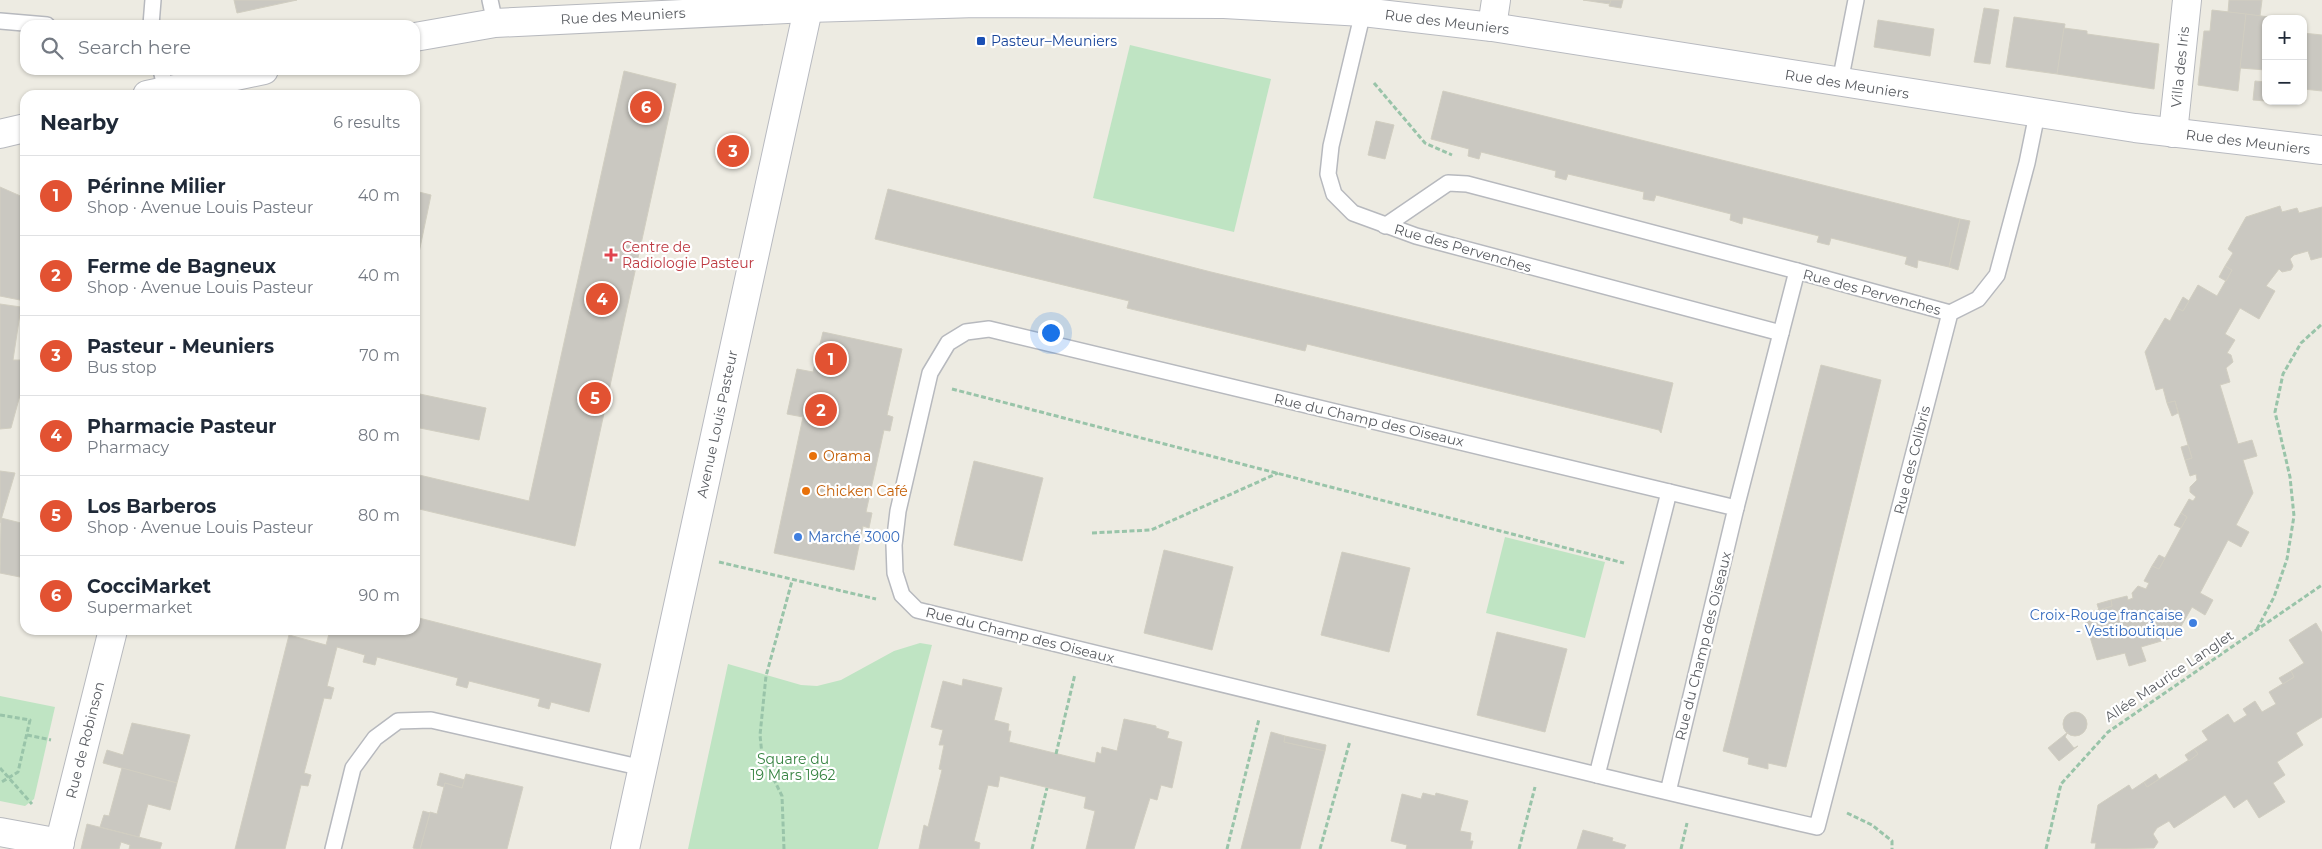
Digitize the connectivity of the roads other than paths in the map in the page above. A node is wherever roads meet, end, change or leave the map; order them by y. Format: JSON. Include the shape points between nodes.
{"nodes":[{"id":1,"x":153,"y":0,"type":"edge"},
{"id":2,"x":1496,"y":0,"type":"edge"},
{"id":3,"x":1856,"y":0,"type":"edge"},
{"id":4,"x":2187,"y":0,"type":"edge"},
{"id":5,"x":1224,"y":2,"type":"edge"},
{"id":6,"x":809,"y":4,"type":"edge"},
{"id":7,"x":493,"y":11,"type":"edge"},
{"id":8,"x":1363,"y":12,"type":"junction"},
{"id":9,"x":150,"y":20,"type":"edge"},
{"id":10,"x":0,"y":21,"type":"edge"},
{"id":11,"x":20,"y":23,"type":"edge"},
{"id":12,"x":1492,"y":27,"type":"junction"},
{"id":13,"x":420,"y":35,"type":"edge"},
{"id":14,"x":251,"y":80,"type":"edge"},
{"id":15,"x":1840,"y":82,"type":"junction"},
{"id":16,"x":158,"y":85,"type":"edge"},
{"id":17,"x":2037,"y":114,"type":"junction"},
{"id":18,"x":20,"y":129,"type":"edge"},
{"id":19,"x":2173,"y":133,"type":"junction"},
{"id":20,"x":0,"y":134,"type":"edge"},
{"id":21,"x":2322,"y":150,"type":"edge"},
{"id":22,"x":1385,"y":226,"type":"junction"},
{"id":23,"x":1797,"y":271,"type":"junction"},
{"id":24,"x":1950,"y":313,"type":"junction"},
{"id":25,"x":1781,"y":334,"type":"junction"},
{"id":26,"x":1669,"y":492,"type":"junction"},
{"id":27,"x":1736,"y":508,"type":"junction"},
{"id":28,"x":112,"y":635,"type":"edge"},
{"id":29,"x":642,"y":768,"type":"junction"},
{"id":30,"x":1597,"y":776,"type":"junction"},
{"id":31,"x":1668,"y":792,"type":"junction"},
{"id":32,"x":1817,"y":828,"type":"joint"},
{"id":33,"x":0,"y":832,"type":"edge"},
{"id":34,"x":59,"y":846,"type":"edge"},
{"id":35,"x":333,"y":849,"type":"edge"},
{"id":36,"x":625,"y":849,"type":"edge"}],
"edges":[{"from":1,"to":9,"type":"lane"},
{"from":2,"to":12,"type":"street"},
{"from":3,"to":15,"type":"lane"},
{"from":4,"to":19,"type":"street","name":"Villa des Iris"},
{"from":5,"to":6,"type":"street","name":"Rue des Meuniers"},
{"from":5,"to":8,"type":"street","name":"Rue des Meuniers"},
{"from":6,"to":7,"type":"street","name":"Rue des Meuniers"},
{"from":6,"to":29,"type":"street","name":"Avenue Louis Pasteur"},
{"from":7,"to":13,"type":"street","name":"Rue des Meuniers"},
{"from":8,"to":12,"type":"street","name":"Rue des Meuniers"},
{"from":8,"to":22,"type":"lane","name":"Rue des Pervenches","via":[[1331,146],[1328,174],[1334,194],[1353,213]]},
{"from":10,"to":11,"type":"lane"},
{"from":12,"to":15,"type":"street","name":"Rue des Meuniers"},
{"from":14,"to":16,"type":"street"},
{"from":15,"to":17,"type":"street","name":"Rue des Meuniers"},
{"from":17,"to":19,"type":"street","name":"Rue des Meuniers"},
{"from":17,"to":24,"type":"lane","via":[[1998,275],[1978,299]]},
{"from":18,"to":20,"type":"street"},
{"from":19,"to":21,"type":"street","name":"Rue des Meuniers"},
{"from":22,"to":23,"type":"lane","via":[[1448,183],[1472,185]]},
{"from":22,"to":25,"type":"lane","name":"Rue des Pervenches"},
{"from":23,"to":24,"type":"lane","name":"Rue des Pervenches"},
{"from":23,"to":25,"type":"lane","name":"Rue des Pervenches"},
{"from":24,"to":32,"type":"lane","name":"Rue des Colibris"},
{"from":25,"to":27,"type":"lane","name":"Rue des Pervenches"},
{"from":26,"to":27,"type":"lane","name":"Rue du Champ des Oiseaux"},
{"from":26,"to":30,"type":"lane"},
{"from":26,"to":30,"type":"lane","name":"Rue du Champ des Oiseaux","via":[[990,329],[966,332],[948,343],[927,383],[898,511],[894,554],[895,573],[902,595],[917,610]]},
{"from":27,"to":31,"type":"lane","name":"Rue du Champ des Oiseaux"},
{"from":28,"to":34,"type":"street","name":"Rue de Robinson"},
{"from":29,"to":35,"type":"lane","via":[[431,720],[398,721],[375,738],[353,768]]},
{"from":29,"to":36,"type":"street","name":"Avenue Louis Pasteur"},
{"from":30,"to":31,"type":"lane","name":"Rue du Champ des Oiseaux"},
{"from":31,"to":32,"type":"lane","name":"Rue du Champ des Oiseaux"},
{"from":33,"to":34,"type":"street"}]}
